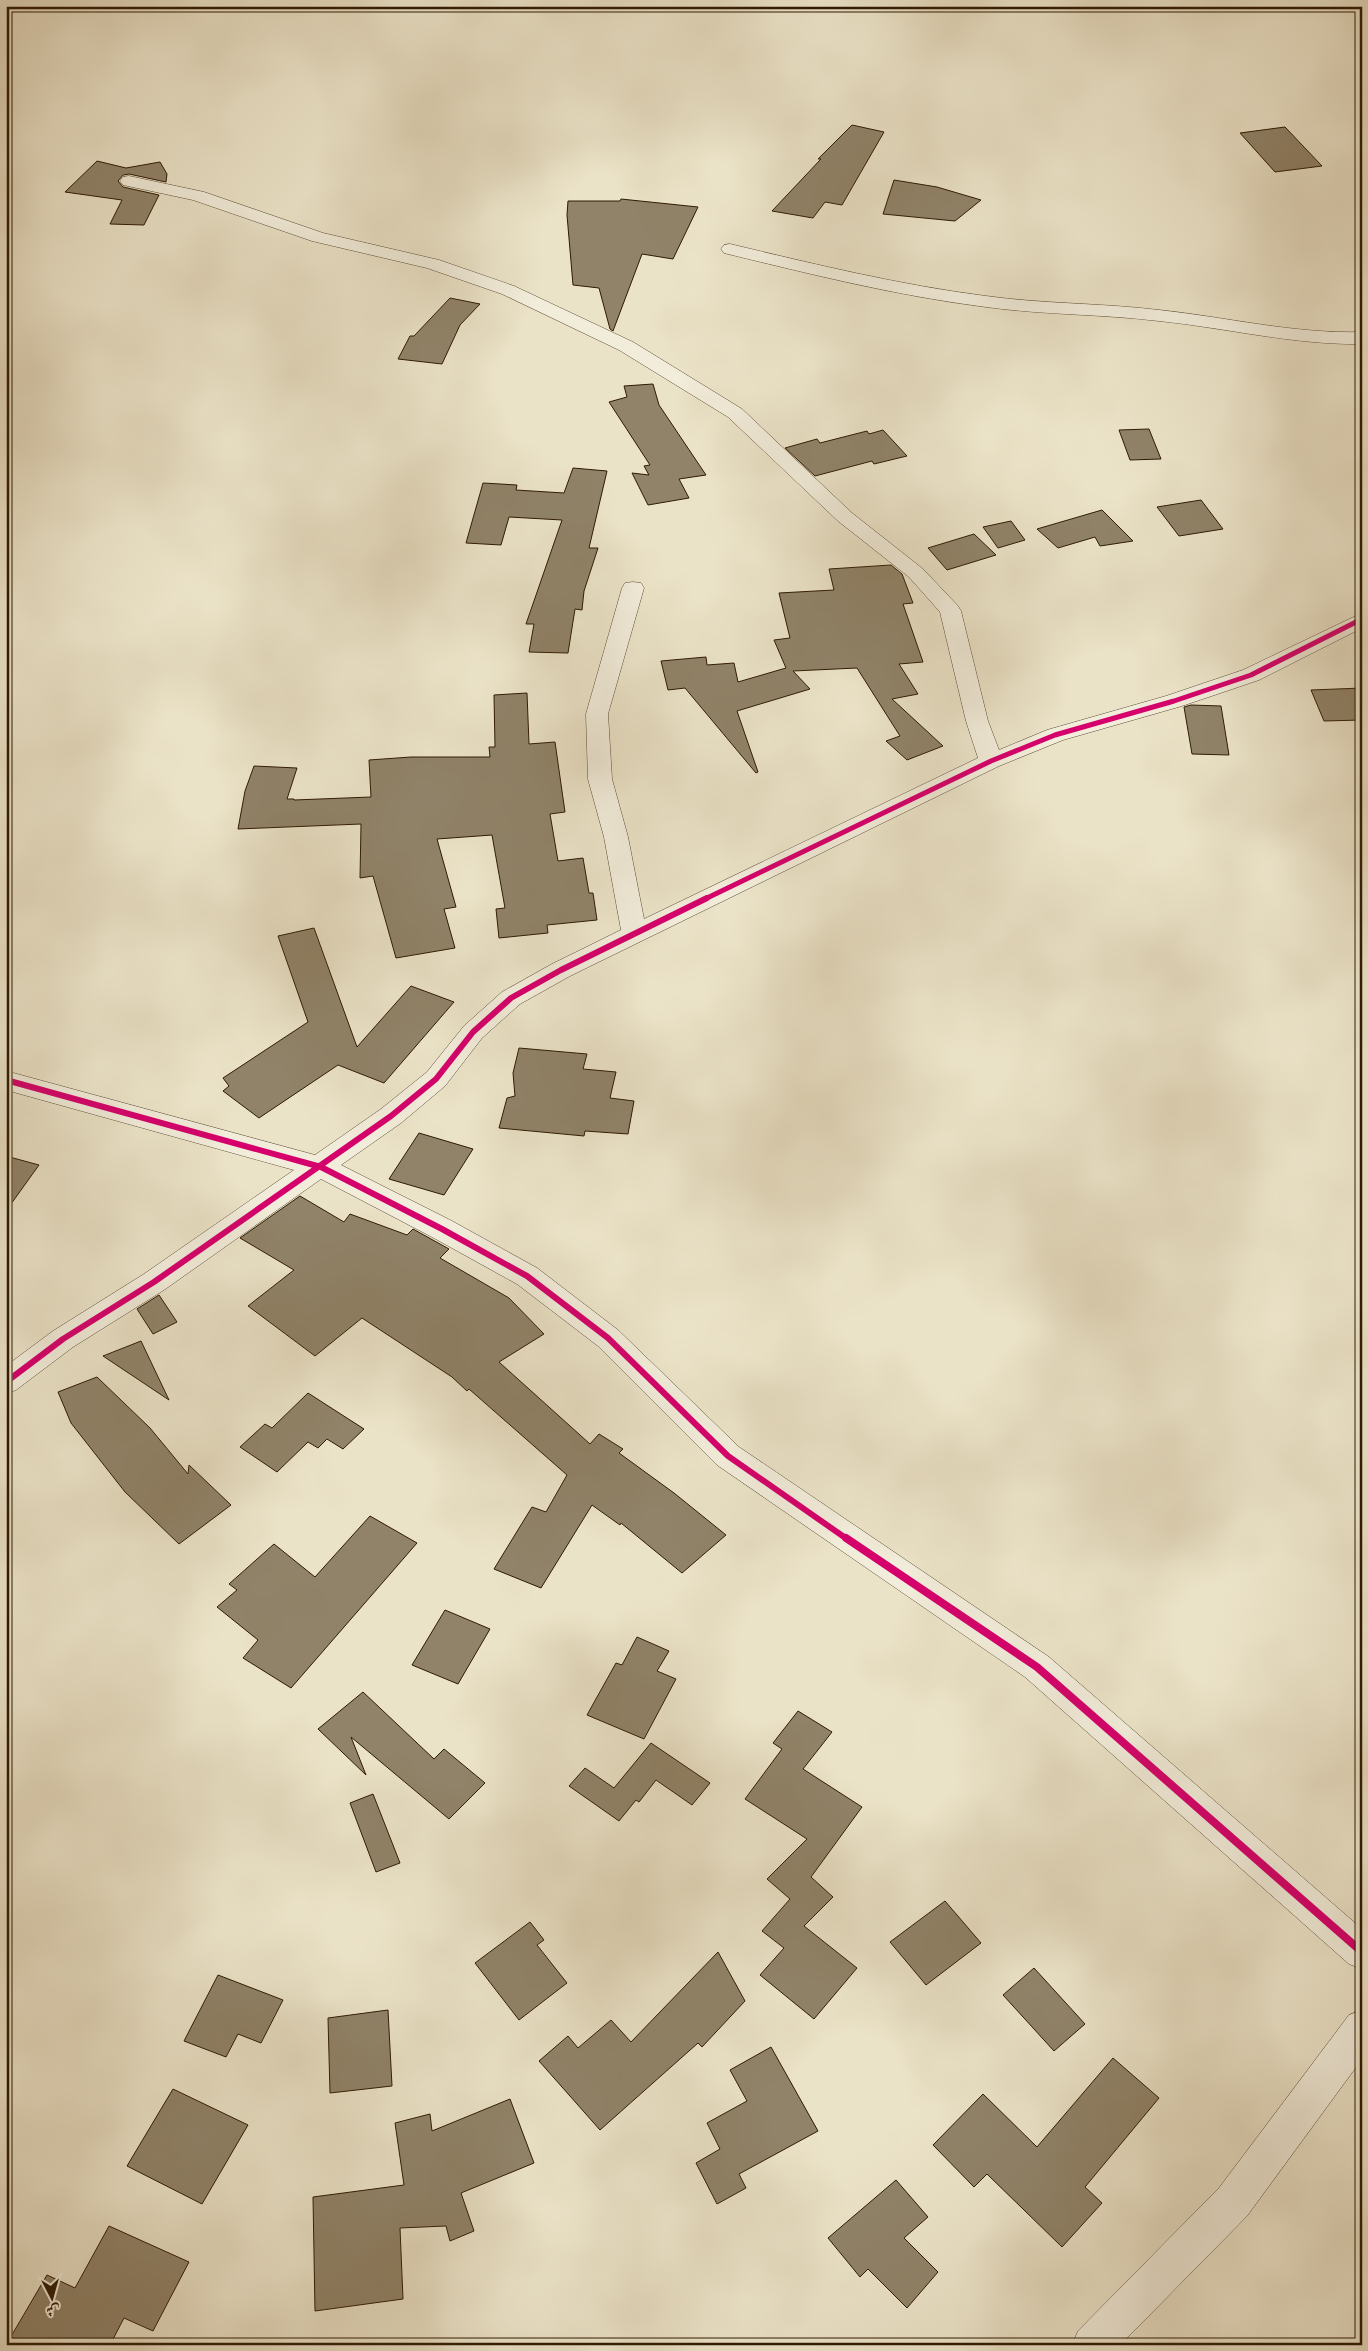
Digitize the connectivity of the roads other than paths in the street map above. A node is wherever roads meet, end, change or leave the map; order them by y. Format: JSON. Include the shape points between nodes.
{"nodes":[{"id":1,"x":129,"y":180,"type":"dead end"},
{"id":2,"x":730,"y":249,"type":"dead end"},
{"id":3,"x":1362,"y":338,"type":"edge"},
{"id":4,"x":633,"y":588,"type":"dead end"},
{"id":5,"x":1362,"y":619,"type":"edge"},
{"id":6,"x":991,"y":761,"type":"junction"},
{"id":7,"x":634,"y":934,"type":"junction"},
{"id":8,"x":6,"y":1080,"type":"edge"},
{"id":9,"x":321,"y":1167,"type":"junction"},
{"id":10,"x":6,"y":1382,"type":"edge"},
{"id":11,"x":1362,"y":1952,"type":"edge"},
{"id":12,"x":1362,"y":2028,"type":"edge"},
{"id":13,"x":1092,"y":2345,"type":"edge"}],
"edges":[{"from":1,"to":6,"type":"street","via":[[198,196],[318,237],[433,264],[508,290],[626,346],[735,413],[845,517],[916,574],[950,611],[977,721]]},
{"from":2,"to":3,"type":"street","via":[[829,274],[928,293],[1024,306],[1108,310],[1230,322],[1301,336]]},
{"from":4,"to":7,"type":"street","via":[[597,714],[600,779],[616,837]]},
{"from":5,"to":6,"type":"street","via":[[1251,675],[1056,735]]},
{"from":6,"to":7,"type":"street"},
{"from":7,"to":9,"type":"street","via":[[511,998],[473,1032],[436,1079]]},
{"from":8,"to":9,"type":"street"},
{"from":9,"to":10,"type":"street","via":[[154,1282],[63,1339]]},
{"from":9,"to":11,"type":"street","via":[[527,1276],[608,1338],[728,1456],[1037,1667]]},
{"from":12,"to":13,"type":"street","via":[[1233,2202]]}]}
